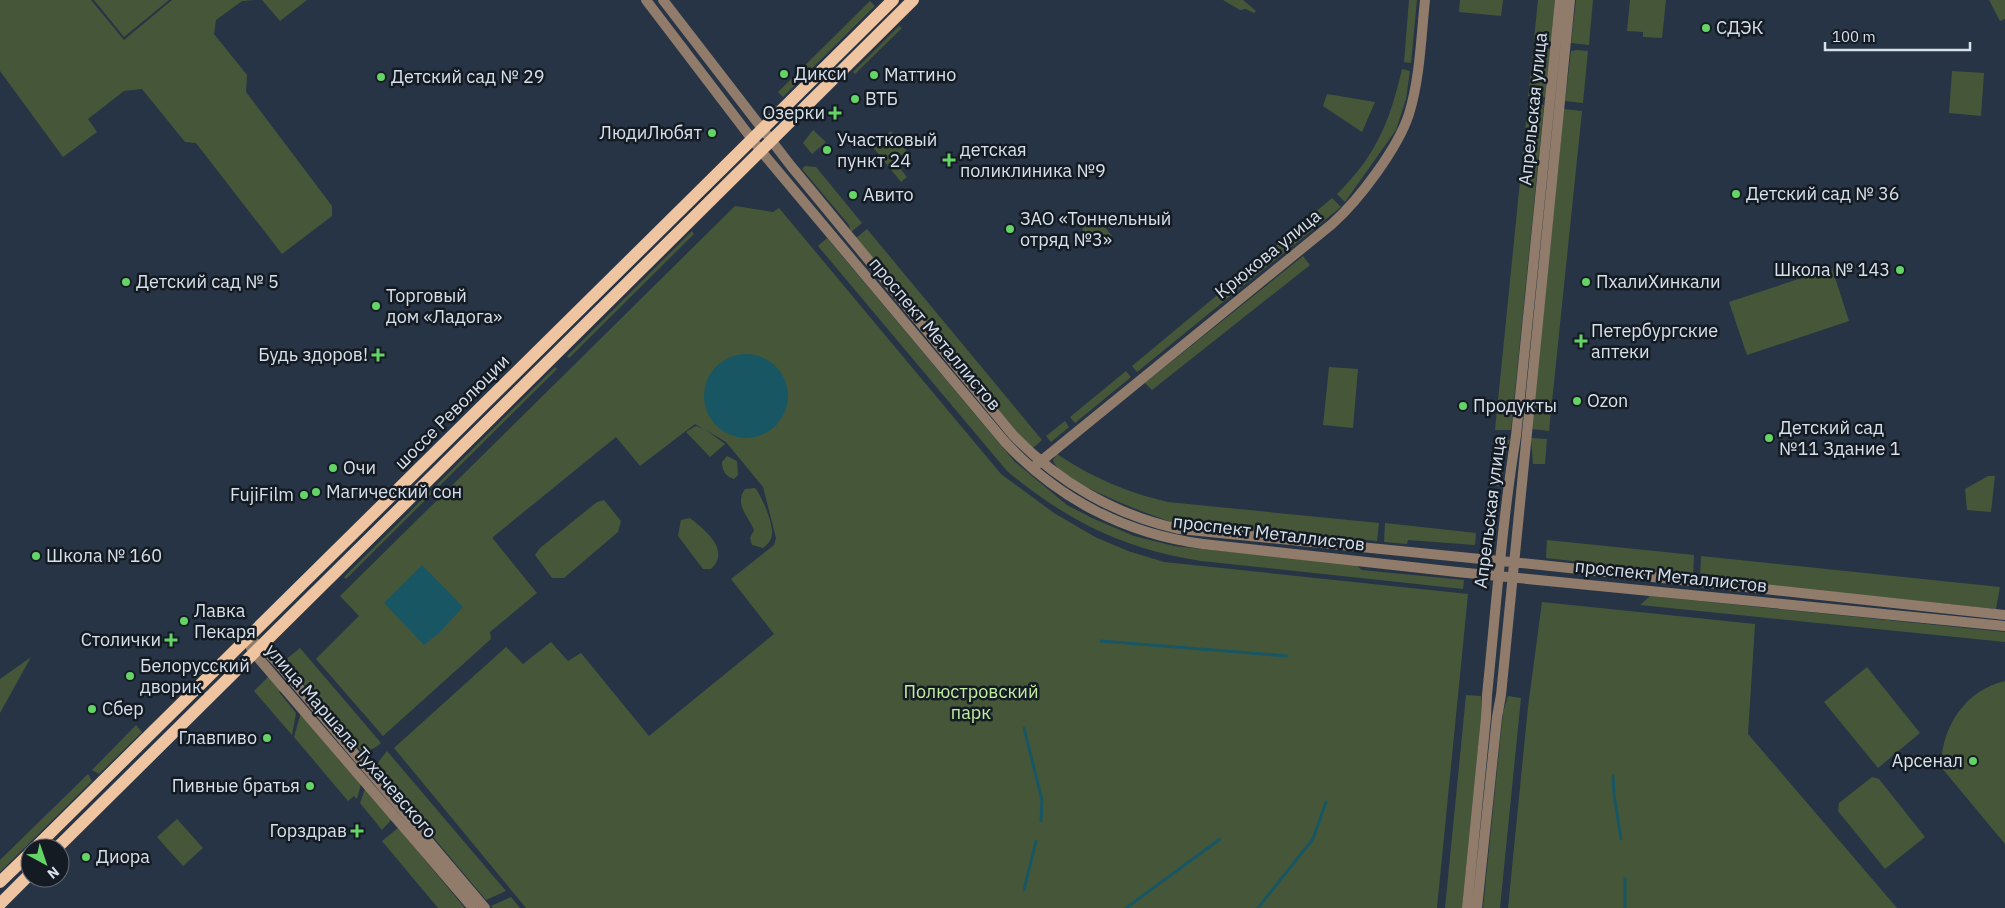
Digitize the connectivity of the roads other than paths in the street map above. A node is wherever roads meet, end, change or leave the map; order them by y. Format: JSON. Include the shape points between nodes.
{"nodes":[{"id":1,"x":646,"y":0,"type":"edge"},
{"id":2,"x":663,"y":0,"type":"edge"},
{"id":3,"x":893,"y":0,"type":"edge"},
{"id":4,"x":913,"y":0,"type":"edge"},
{"id":5,"x":1425,"y":0,"type":"edge"},
{"id":6,"x":1560,"y":0,"type":"edge"},
{"id":7,"x":1570,"y":0,"type":"edge"},
{"id":8,"x":762,"y":129,"type":"junction"},
{"id":9,"x":752,"y":139,"type":"junction"},
{"id":10,"x":772,"y":141,"type":"junction"},
{"id":11,"x":761,"y":151,"type":"junction"},
{"id":12,"x":1036,"y":465,"type":"junction"},
{"id":13,"x":1500,"y":562,"type":"junction"},
{"id":14,"x":1514,"y":563,"type":"junction"},
{"id":15,"x":1498,"y":576,"type":"junction"},
{"id":16,"x":1513,"y":577,"type":"junction"},
{"id":17,"x":2005,"y":615,"type":"edge"},
{"id":18,"x":2005,"y":626,"type":"edge"},
{"id":19,"x":247,"y":639,"type":"junction"},
{"id":20,"x":257,"y":649,"type":"junction"},
{"id":21,"x":45,"y":838,"type":"edge"},
{"id":22,"x":67,"y":838,"type":"edge"},
{"id":23,"x":20,"y":863,"type":"edge"},
{"id":24,"x":0,"y":882,"type":"edge"},
{"id":25,"x":20,"y":884,"type":"edge"},
{"id":26,"x":0,"y":904,"type":"edge"},
{"id":27,"x":473,"y":908,"type":"edge"},
{"id":28,"x":485,"y":908,"type":"edge"},
{"id":29,"x":1467,"y":908,"type":"edge"},
{"id":30,"x":1477,"y":908,"type":"edge"}],
"edges":[{"from":1,"to":9,"type":"street","name":"проспект Металлистов"},
{"from":2,"to":8,"type":"street","name":"проспект Металлистов"},
{"from":3,"to":8,"type":"main road","name":"шоссе Революции"},
{"from":4,"to":10,"type":"main road","name":"шоссе Революции"},
{"from":5,"to":12,"type":"street","name":"Крюкова улица","via":[[1415,84],[1405,126],[1360,196],[1332,224]]},
{"from":6,"to":13,"type":"street","name":"Апрельская улица","via":[[1516,436]]},
{"from":7,"to":14,"type":"street","name":"Апрельская улица"},
{"from":8,"to":9,"type":"main road","name":"шоссе Революции"},
{"from":8,"to":10,"type":"street","name":"проспект Металлистов"},
{"from":9,"to":11,"type":"street","name":"проспект Металлистов"},
{"from":9,"to":19,"type":"main road","name":"шоссе Революции"},
{"from":10,"to":11,"type":"main road","name":"шоссе Революции"},
{"from":10,"to":12,"type":"street","name":"проспект Металлистов"},
{"from":11,"to":12,"type":"street","name":"проспект Металлистов","via":[[1005,442]]},
{"from":11,"to":20,"type":"main road","name":"шоссе Революции"},
{"from":12,"to":13,"type":"street","name":"проспект Металлистов","via":[[1100,501],[1152,523],[1179,529]]},
{"from":12,"to":15,"type":"street","name":"проспект Металлистов","via":[[1058,489],[1095,511],[1138,530],[1176,541]]},
{"from":13,"to":14,"type":"street","name":"проспект Металлистов"},
{"from":13,"to":15,"type":"street","name":"Апрельская улица"},
{"from":14,"to":16,"type":"street","name":"Апрельская улица"},
{"from":14,"to":17,"type":"street","name":"проспект Металлистов"},
{"from":15,"to":16,"type":"street","name":"проспект Металлистов"},
{"from":15,"to":29,"type":"street","name":"Апрельская улица"},
{"from":16,"to":18,"type":"street","name":"проспект Металлистов"},
{"from":16,"to":30,"type":"street","name":"Апрельская улица"},
{"from":19,"to":20,"type":"street","name":"улица Маршала Тухачевского"},
{"from":19,"to":21,"type":"main road","name":"шоссе Революции"},
{"from":20,"to":22,"type":"main road","name":"шоссе Революции"},
{"from":20,"to":27,"type":"street","name":"улица Маршала Тухачевского"},
{"from":20,"to":28,"type":"street","name":"улица Маршала Тухачевского","via":[[283,669]]},
{"from":23,"to":24,"type":"main road"},
{"from":25,"to":26,"type":"main road"}]}
